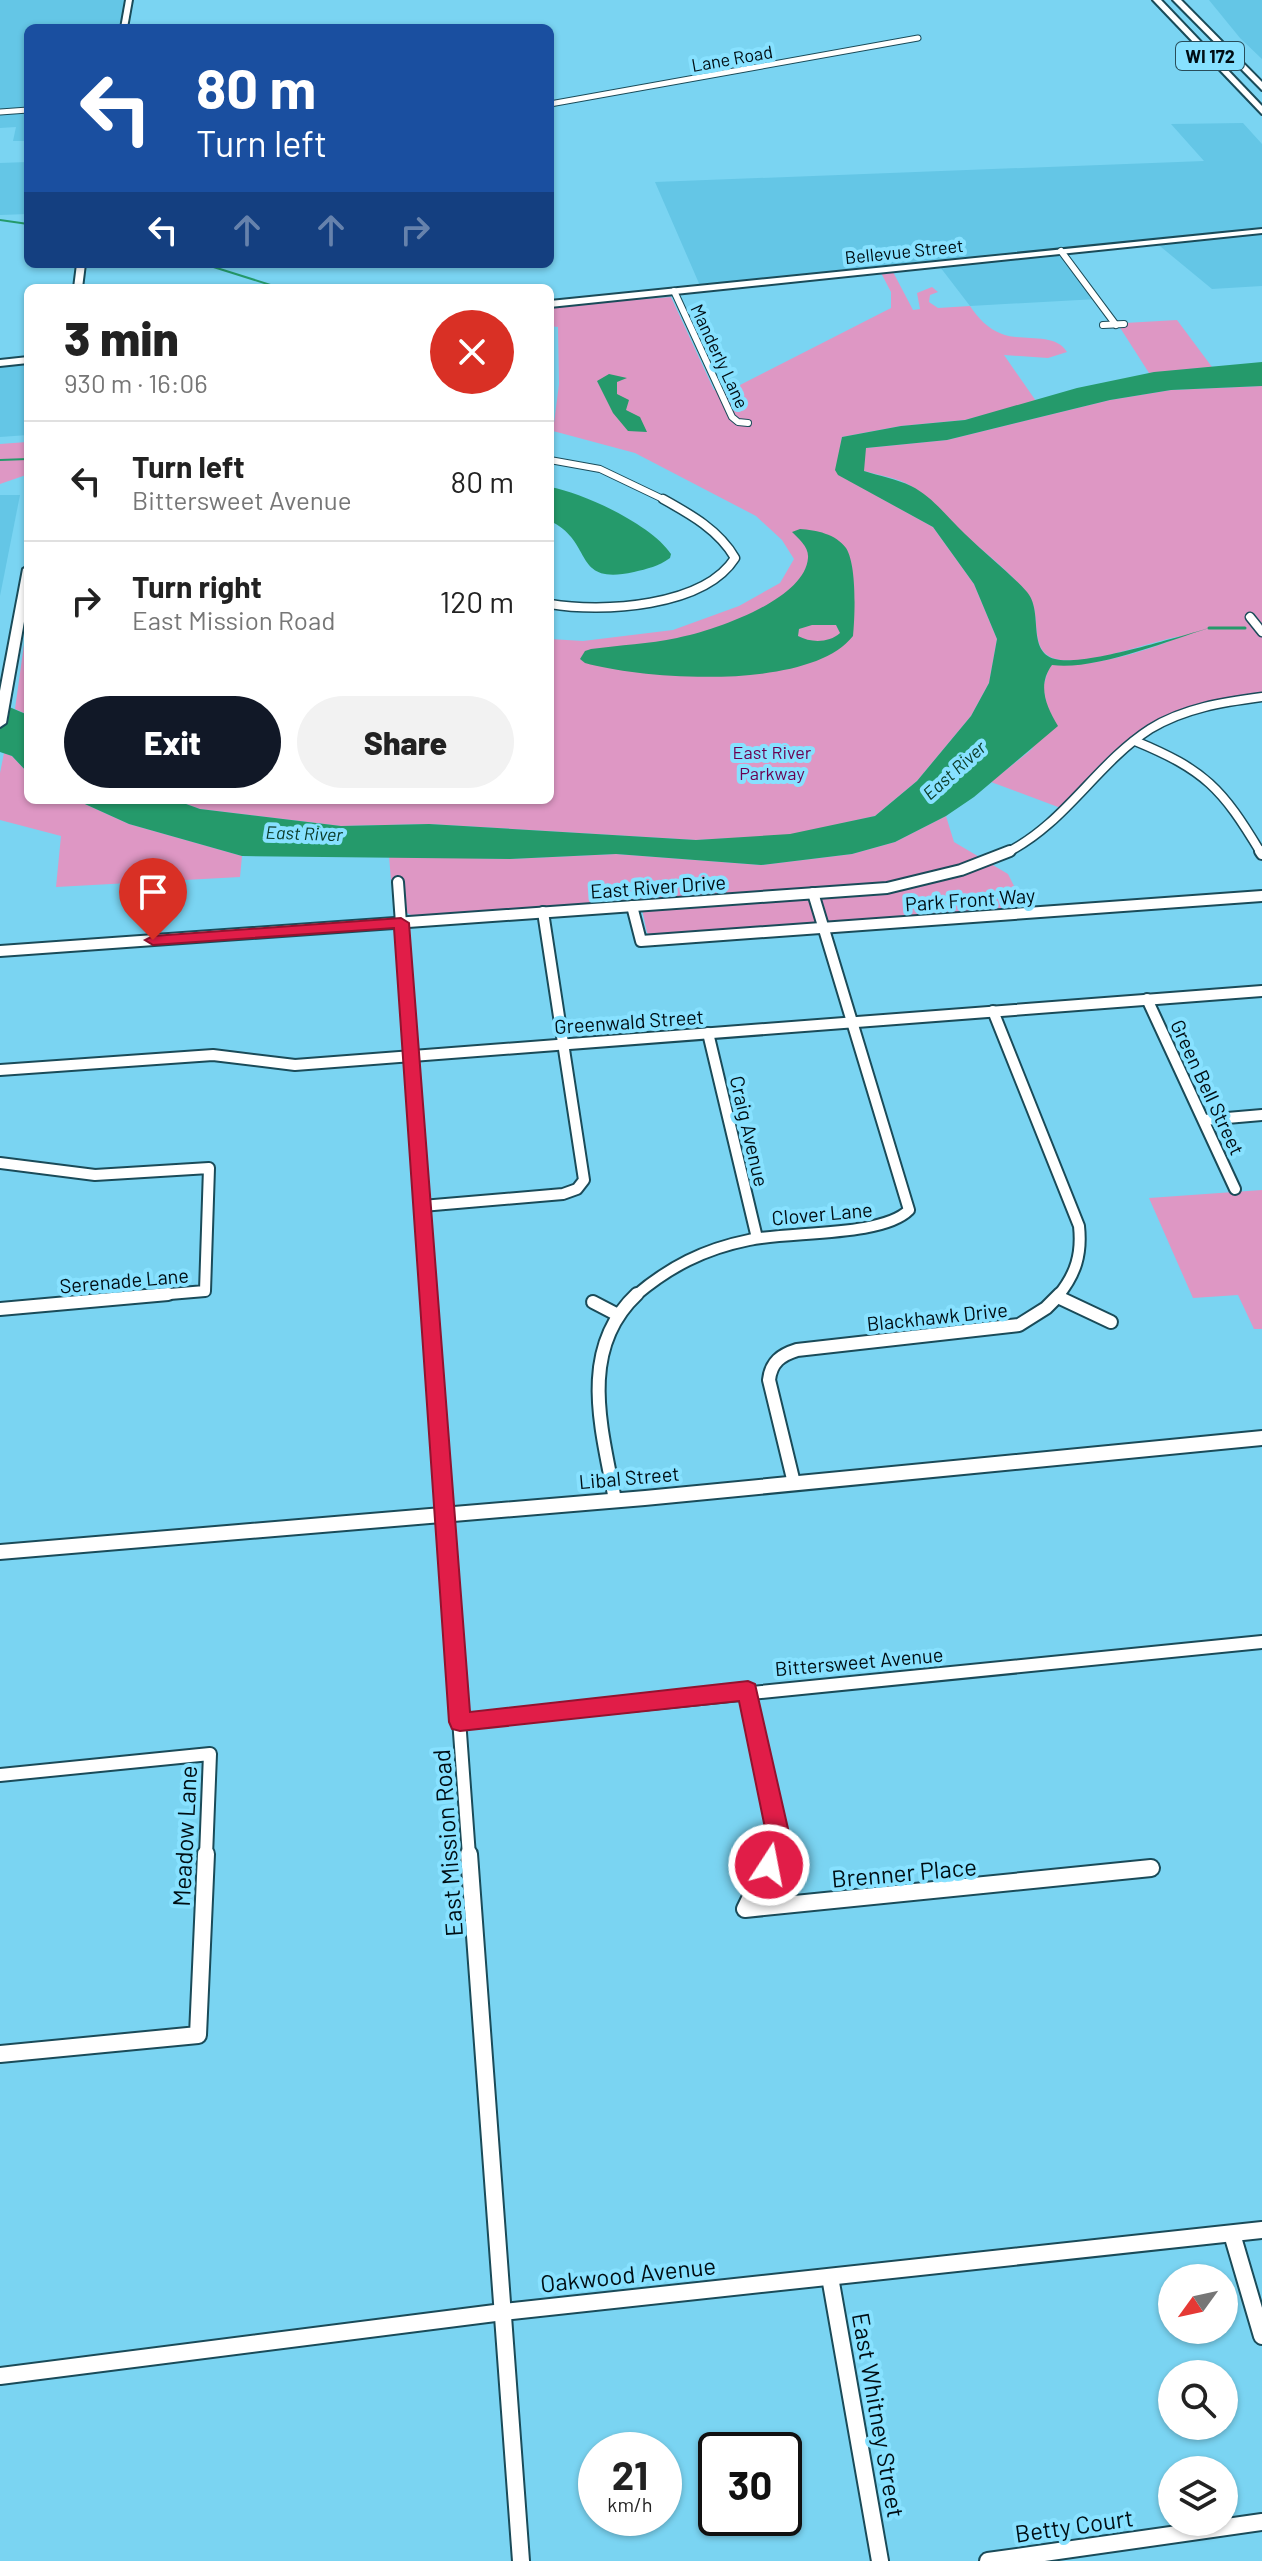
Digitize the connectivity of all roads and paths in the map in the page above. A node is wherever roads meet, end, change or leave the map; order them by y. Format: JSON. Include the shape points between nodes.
{"nodes":[{"id":1,"x":129,"y":0,"type":"edge"},
{"id":2,"x":1149,"y":0,"type":"edge"},
{"id":3,"x":1157,"y":0,"type":"edge"},
{"id":4,"x":1177,"y":0,"type":"edge"},
{"id":5,"x":1189,"y":0,"type":"edge"},
{"id":6,"x":125,"y":24,"type":"edge"},
{"id":7,"x":1207,"y":31,"type":"junction"},
{"id":8,"x":918,"y":38,"type":"dead end"},
{"id":9,"x":1199,"y":45,"type":"junction"},
{"id":10,"x":1262,"y":87,"type":"edge"},
{"id":11,"x":554,"y":103,"type":"edge"},
{"id":12,"x":24,"y":110,"type":"edge"},
{"id":13,"x":1262,"y":111,"type":"edge"},
{"id":14,"x":0,"y":112,"type":"edge"},
{"id":15,"x":1262,"y":231,"type":"edge"},
{"id":16,"x":1061,"y":251,"type":"junction"},
{"id":17,"x":674,"y":291,"type":"junction"},
{"id":18,"x":554,"y":304,"type":"edge"},
{"id":19,"x":1103,"y":325,"type":"dead end"},
{"id":20,"x":24,"y":357,"type":"edge"},
{"id":21,"x":0,"y":360,"type":"edge"},
{"id":22,"x":748,"y":423,"type":"dead end"},
{"id":23,"x":554,"y":461,"type":"edge"},
{"id":24,"x":554,"y":604,"type":"edge"},
{"id":25,"x":24,"y":606,"type":"edge"},
{"id":26,"x":1250,"y":617,"type":"dead end"},
{"id":27,"x":1262,"y":632,"type":"edge"},
{"id":28,"x":1262,"y":697,"type":"edge"},
{"id":29,"x":0,"y":723,"type":"edge"},
{"id":30,"x":1135,"y":741,"type":"junction"},
{"id":31,"x":1262,"y":854,"type":"edge"},
{"id":32,"x":398,"y":882,"type":"dead end"},
{"id":33,"x":813,"y":893,"type":"junction"},
{"id":34,"x":1262,"y":896,"type":"edge"},
{"id":35,"x":632,"y":906,"type":"junction"},
{"id":36,"x":543,"y":912,"type":"junction"},
{"id":37,"x":401,"y":923,"type":"junction"},
{"id":38,"x":824,"y":928,"type":"junction"},
{"id":39,"x":0,"y":951,"type":"edge"},
{"id":40,"x":1262,"y":991,"type":"edge"},
{"id":41,"x":1147,"y":999,"type":"junction"},
{"id":42,"x":993,"y":1011,"type":"junction"},
{"id":43,"x":853,"y":1022,"type":"junction"},
{"id":44,"x":708,"y":1033,"type":"junction"},
{"id":45,"x":564,"y":1044,"type":"junction"},
{"id":46,"x":411,"y":1056,"type":"junction"},
{"id":47,"x":0,"y":1070,"type":"edge"},
{"id":48,"x":1262,"y":1115,"type":"edge"},
{"id":49,"x":1204,"y":1120,"type":"junction"},
{"id":50,"x":0,"y":1163,"type":"edge"},
{"id":51,"x":1235,"y":1189,"type":"dead end"},
{"id":52,"x":422,"y":1206,"type":"junction"},
{"id":53,"x":757,"y":1238,"type":"junction"},
{"id":54,"x":1058,"y":1297,"type":"junction"},
{"id":55,"x":593,"y":1302,"type":"dead end"},
{"id":56,"x":0,"y":1309,"type":"edge"},
{"id":57,"x":618,"y":1315,"type":"junction"},
{"id":58,"x":1111,"y":1322,"type":"dead end"},
{"id":59,"x":1262,"y":1438,"type":"edge"},
{"id":60,"x":794,"y":1483,"type":"junction"},
{"id":61,"x":615,"y":1500,"type":"junction"},
{"id":62,"x":445,"y":1514,"type":"junction"},
{"id":63,"x":0,"y":1552,"type":"edge"},
{"id":64,"x":1262,"y":1642,"type":"edge"},
{"id":65,"x":748,"y":1691,"type":"junction"},
{"id":66,"x":460,"y":1722,"type":"junction"},
{"id":67,"x":0,"y":1775,"type":"edge"},
{"id":68,"x":1151,"y":1868,"type":"dead end"},
{"id":69,"x":0,"y":2054,"type":"edge"},
{"id":70,"x":1262,"y":2230,"type":"edge"},
{"id":71,"x":1232,"y":2234,"type":"junction"},
{"id":72,"x":830,"y":2277,"type":"junction"},
{"id":73,"x":503,"y":2312,"type":"junction"},
{"id":74,"x":1262,"y":2336,"type":"edge"},
{"id":75,"x":0,"y":2376,"type":"edge"},
{"id":76,"x":1262,"y":2522,"type":"edge"},
{"id":77,"x":521,"y":2561,"type":"edge"},
{"id":78,"x":880,"y":2561,"type":"edge"},
{"id":79,"x":988,"y":2561,"type":"edge"}],
"edges":[{"from":1,"to":6,"type":"street"},
{"from":2,"to":9,"type":"highway"},
{"from":3,"to":9,"type":"highway","number":"WI 172"},
{"from":4,"to":7,"type":"highway","number":"WI 172"},
{"from":5,"to":7,"type":"highway"},
{"from":7,"to":10,"type":"highway","number":"WI 172"},
{"from":8,"to":11,"type":"street","name":"Lane Road"},
{"from":9,"to":13,"type":"highway","number":"WI 172"},
{"from":12,"to":14,"type":"street"},
{"from":15,"to":16,"type":"street","name":"Bellevue Street"},
{"from":16,"to":17,"type":"street","name":"Bellevue Street"},
{"from":16,"to":19,"type":"street","via":[[1120,324]]},
{"from":17,"to":18,"type":"street","name":"Bellevue Street"},
{"from":17,"to":22,"type":"street","name":"Manderly Lane","via":[[732,417]]},
{"from":20,"to":21,"type":"street"},
{"from":23,"to":24,"type":"street","via":[[599,469],[660,498],[705,525],[735,558],[721,575],[655,602],[593,608]]},
{"from":25,"to":29,"type":"street"},
{"from":26,"to":27,"type":"street"},
{"from":28,"to":30,"type":"street","name":"East River Drive","via":[[1194,709]]},
{"from":30,"to":31,"type":"street","via":[[1210,778],[1228,797]]},
{"from":30,"to":33,"type":"street","name":"East River Drive","via":[[1051,824],[1001,855],[887,888]]},
{"from":32,"to":37,"type":"street","name":"East Mission Road"},
{"from":33,"to":35,"type":"street","name":"East River Drive"},
{"from":33,"to":38,"type":"street","name":"Clover Lane"},
{"from":34,"to":38,"type":"street","name":"Park Front Way"},
{"from":35,"to":36,"type":"street","name":"East River Drive"},
{"from":35,"to":38,"type":"street","name":"Park Front Way","via":[[641,941]]},
{"from":36,"to":37,"type":"street","name":"East River Drive"},
{"from":36,"to":45,"type":"street"},
{"from":37,"to":39,"type":"street","name":"East River Drive"},
{"from":37,"to":46,"type":"street","name":"East Mission Road"},
{"from":38,"to":43,"type":"street","name":"Clover Lane"},
{"from":40,"to":41,"type":"street","name":"Greenwald Street"},
{"from":41,"to":42,"type":"street","name":"Greenwald Street"},
{"from":41,"to":49,"type":"street","name":"Green Bell Street"},
{"from":42,"to":43,"type":"street","name":"Greenwald Street"},
{"from":42,"to":54,"type":"street","name":"Blackhawk Drive","via":[[1079,1226],[1079,1262]]},
{"from":43,"to":44,"type":"street","name":"Greenwald Street"},
{"from":43,"to":53,"type":"street","name":"Clover Lane","via":[[909,1210],[882,1226]]},
{"from":44,"to":45,"type":"street","name":"Greenwald Street"},
{"from":44,"to":53,"type":"street","name":"Craig Avenue"},
{"from":45,"to":46,"type":"street","name":"Greenwald Street"},
{"from":45,"to":52,"type":"street","via":[[586,1174],[582,1184],[554,1195]]},
{"from":46,"to":47,"type":"street","name":"Greenwald Street","via":[[295,1065],[180,1056]]},
{"from":46,"to":52,"type":"street","name":"East Mission Road"},
{"from":48,"to":49,"type":"street"},
{"from":49,"to":51,"type":"street","name":"Green Bell Street"},
{"from":50,"to":56,"type":"street","name":"Serenade Lane","via":[[95,1175],[209,1168],[205,1291]]},
{"from":52,"to":62,"type":"street","name":"East Mission Road"},
{"from":53,"to":57,"type":"street","name":"Clover Lane","via":[[715,1248],[671,1268]]},
{"from":54,"to":58,"type":"street"},
{"from":54,"to":60,"type":"street","name":"Blackhawk Drive","via":[[1036,1317],[1003,1329],[783,1354],[771,1365],[769,1380]]},
{"from":55,"to":57,"type":"street"},
{"from":57,"to":61,"type":"street","name":"Clover Lane","via":[[598,1375]]},
{"from":59,"to":60,"type":"street","name":"Libal Street"},
{"from":60,"to":61,"type":"street","name":"Libal Street"},
{"from":61,"to":62,"type":"street","name":"Libal Street"},
{"from":62,"to":63,"type":"street","name":"Libal Street"},
{"from":62,"to":66,"type":"street","name":"East Mission Road"},
{"from":64,"to":65,"type":"street","name":"Bittersweet Avenue"},
{"from":65,"to":66,"type":"street","name":"Bittersweet Avenue"},
{"from":65,"to":68,"type":"street","name":"Brenner Place","via":[[778,1833],[769,1865],[745,1909]]},
{"from":66,"to":73,"type":"street","name":"East Mission Road"},
{"from":67,"to":69,"type":"street","name":"Meadow Lane","via":[[210,1754],[198,2035]]},
{"from":70,"to":71,"type":"street","name":"Oakwood Avenue"},
{"from":71,"to":72,"type":"street","name":"Oakwood Avenue"},
{"from":71,"to":74,"type":"street"},
{"from":72,"to":73,"type":"street","name":"Oakwood Avenue"},
{"from":72,"to":78,"type":"street","name":"East Whitney Street"},
{"from":73,"to":75,"type":"street","name":"Oakwood Avenue"},
{"from":73,"to":77,"type":"street","name":"East Mission Road"},
{"from":76,"to":79,"type":"street","name":"Betty Court"}]}
